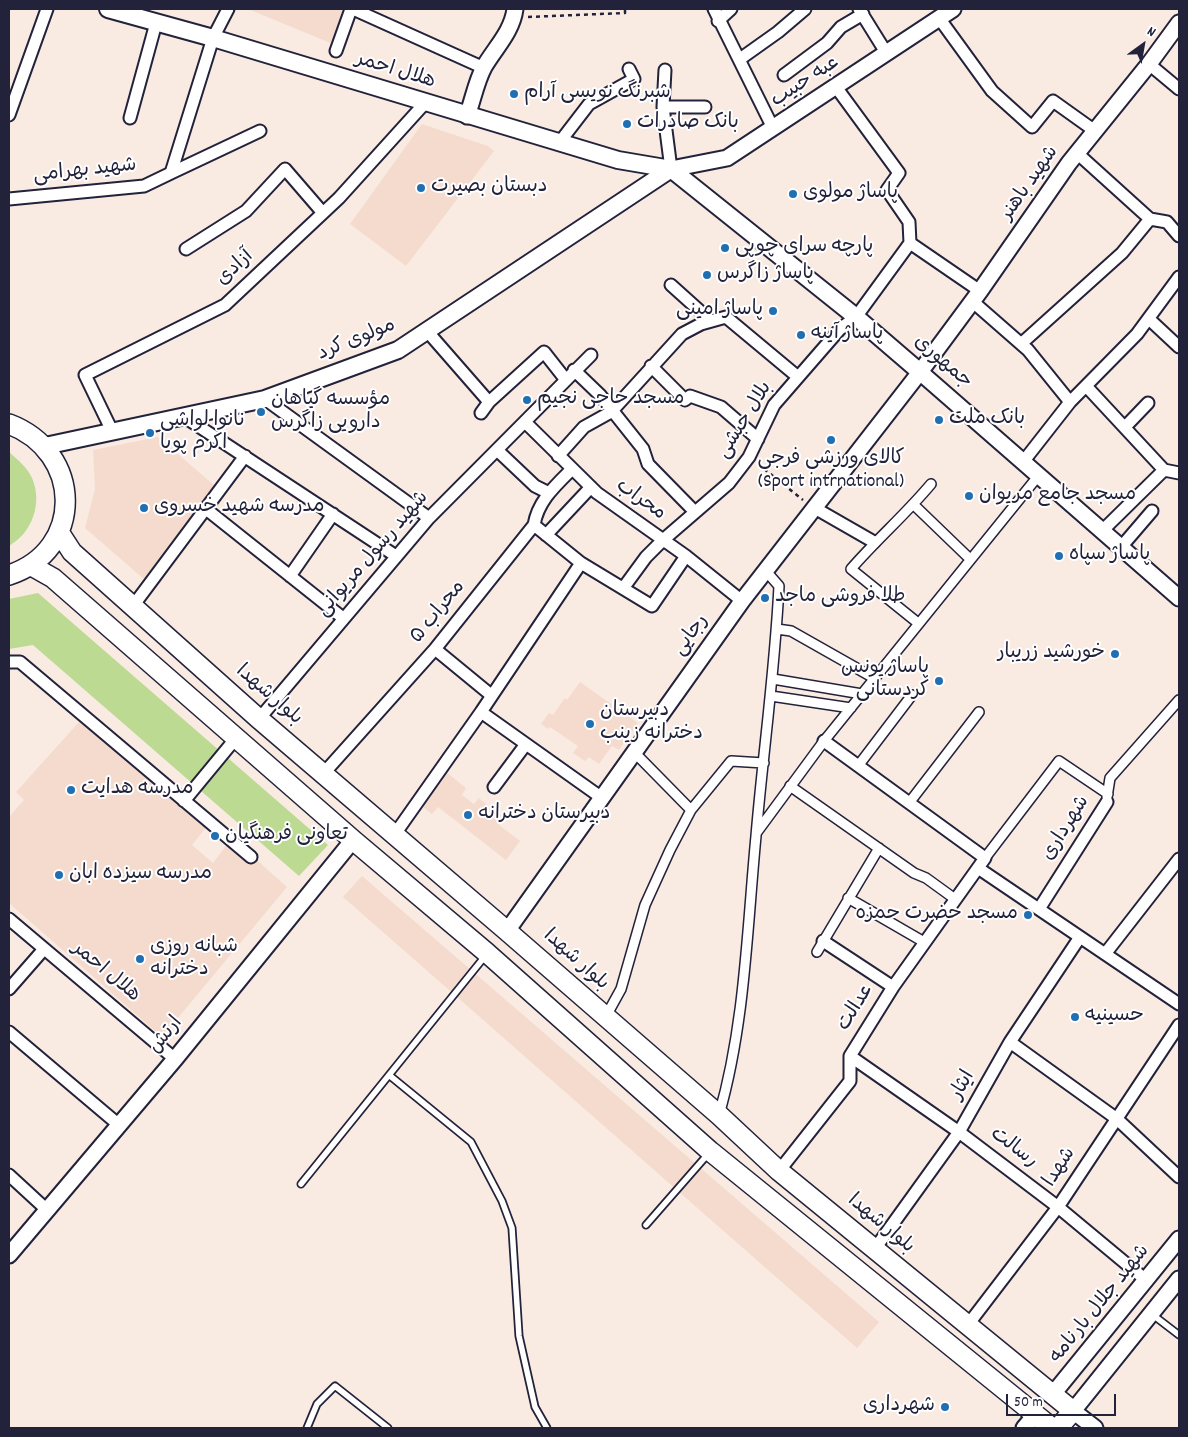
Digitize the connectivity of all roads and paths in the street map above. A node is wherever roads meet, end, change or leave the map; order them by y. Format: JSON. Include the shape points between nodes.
{"nodes":[{"id":1,"x":47,"y":9,"type":"edge"},
{"id":2,"x":108,"y":9,"type":"edge"},
{"id":3,"x":228,"y":9,"type":"edge"},
{"id":4,"x":352,"y":9,"type":"edge"},
{"id":5,"x":625,"y":9,"type":"edge"},
{"id":6,"x":714,"y":9,"type":"edge"},
{"id":7,"x":731,"y":9,"type":"edge"},
{"id":8,"x":805,"y":9,"type":"edge"},
{"id":9,"x":953,"y":9,"type":"edge"},
{"id":10,"x":861,"y":12,"type":"edge"},
{"id":11,"x":514,"y":13,"type":"edge"},
{"id":12,"x":939,"y":18,"type":"junction"},
{"id":13,"x":718,"y":21,"type":"junction"},
{"id":14,"x":156,"y":23,"type":"junction"},
{"id":15,"x":1179,"y":23,"type":"edge"},
{"id":16,"x":213,"y":38,"type":"junction"},
{"id":17,"x":336,"y":51,"type":"dead end"},
{"id":18,"x":887,"y":54,"type":"junction"},
{"id":19,"x":740,"y":59,"type":"junction"},
{"id":20,"x":1149,"y":64,"type":"junction"},
{"id":21,"x":484,"y":68,"type":"junction"},
{"id":22,"x":629,"y":69,"type":"dead end"},
{"id":23,"x":665,"y":70,"type":"dead end"},
{"id":24,"x":784,"y":75,"type":"dead end"},
{"id":25,"x":836,"y":87,"type":"junction"},
{"id":26,"x":1179,"y":89,"type":"edge"},
{"id":27,"x":426,"y":103,"type":"junction"},
{"id":28,"x":705,"y":106,"type":"dead end"},
{"id":29,"x":663,"y":107,"type":"junction"},
{"id":30,"x":9,"y":111,"type":"edge"},
{"id":31,"x":467,"y":116,"type":"junction"},
{"id":32,"x":130,"y":118,"type":"dead end"},
{"id":33,"x":773,"y":128,"type":"junction"},
{"id":34,"x":260,"y":131,"type":"dead end"},
{"id":35,"x":1095,"y":131,"type":"junction"},
{"id":36,"x":559,"y":143,"type":"junction"},
{"id":37,"x":1077,"y":154,"type":"junction"},
{"id":38,"x":671,"y":169,"type":"junction"},
{"id":39,"x":171,"y":173,"type":"junction"},
{"id":40,"x":9,"y":199,"type":"edge"},
{"id":41,"x":323,"y":213,"type":"junction"},
{"id":42,"x":1150,"y":219,"type":"junction"},
{"id":43,"x":1179,"y":236,"type":"edge"},
{"id":44,"x":910,"y":243,"type":"junction"},
{"id":45,"x":186,"y":249,"type":"dead end"},
{"id":46,"x":1179,"y":277,"type":"edge"},
{"id":47,"x":671,"y":285,"type":"dead end"},
{"id":48,"x":976,"y":296,"type":"junction"},
{"id":49,"x":856,"y":317,"type":"junction"},
{"id":50,"x":1149,"y":319,"type":"junction"},
{"id":51,"x":711,"y":321,"type":"junction"},
{"id":52,"x":426,"y":331,"type":"junction"},
{"id":53,"x":1022,"y":344,"type":"junction"},
{"id":54,"x":1179,"y":347,"type":"edge"},
{"id":55,"x":591,"y":355,"type":"dead end"},
{"id":56,"x":651,"y":366,"type":"junction"},
{"id":57,"x":574,"y":370,"type":"junction"},
{"id":58,"x":920,"y":372,"type":"junction"},
{"id":59,"x":798,"y":377,"type":"junction"},
{"id":60,"x":566,"y":380,"type":"junction"},
{"id":61,"x":1086,"y":386,"type":"junction"},
{"id":62,"x":265,"y":399,"type":"junction"},
{"id":63,"x":489,"y":402,"type":"junction"},
{"id":64,"x":1070,"y":402,"type":"junction"},
{"id":65,"x":1148,"y":403,"type":"dead end"},
{"id":66,"x":611,"y":412,"type":"junction"},
{"id":67,"x":481,"y":413,"type":"dead end"},
{"id":68,"x":186,"y":418,"type":"junction"},
{"id":69,"x":525,"y":422,"type":"junction"},
{"id":70,"x":9,"y":424,"type":"edge"},
{"id":71,"x":1125,"y":427,"type":"junction"},
{"id":72,"x":114,"y":433,"type":"junction"},
{"id":73,"x":758,"y":439,"type":"junction"},
{"id":74,"x":45,"y":446,"type":"junction"},
{"id":75,"x":497,"y":450,"type":"junction"},
{"id":76,"x":246,"y":456,"type":"junction"},
{"id":77,"x":558,"y":456,"type":"junction"},
{"id":78,"x":749,"y":457,"type":"junction"},
{"id":79,"x":1023,"y":462,"type":"junction"},
{"id":80,"x":572,"y":469,"type":"junction"},
{"id":81,"x":1164,"y":470,"type":"junction"},
{"id":82,"x":1179,"y":473,"type":"edge"},
{"id":83,"x":1039,"y":475,"type":"junction"},
{"id":84,"x":931,"y":484,"type":"dead end"},
{"id":85,"x":591,"y":487,"type":"junction"},
{"id":86,"x":549,"y":493,"type":"junction"},
{"id":87,"x":914,"y":505,"type":"junction"},
{"id":88,"x":813,"y":508,"type":"junction"},
{"id":89,"x":206,"y":509,"type":"junction"},
{"id":90,"x":1152,"y":511,"type":"dead end"},
{"id":91,"x":695,"y":512,"type":"junction"},
{"id":92,"x":333,"y":514,"type":"junction"},
{"id":93,"x":429,"y":518,"type":"junction"},
{"id":94,"x":534,"y":525,"type":"junction"},
{"id":95,"x":1103,"y":530,"type":"junction"},
{"id":96,"x":59,"y":532,"type":"junction"},
{"id":97,"x":546,"y":534,"type":"junction"},
{"id":98,"x":663,"y":540,"type":"junction"},
{"id":99,"x":874,"y":542,"type":"junction"},
{"id":100,"x":1122,"y":546,"type":"junction"},
{"id":101,"x":396,"y":556,"type":"junction"},
{"id":102,"x":686,"y":556,"type":"junction"},
{"id":103,"x":970,"y":559,"type":"junction"},
{"id":104,"x":582,"y":563,"type":"junction"},
{"id":105,"x":30,"y":565,"type":"junction"},
{"id":106,"x":765,"y":570,"type":"junction"},
{"id":107,"x":9,"y":575,"type":"edge"},
{"id":108,"x":290,"y":576,"type":"junction"},
{"id":109,"x":624,"y":588,"type":"junction"},
{"id":110,"x":1179,"y":598,"type":"edge"},
{"id":111,"x":742,"y":601,"type":"junction"},
{"id":112,"x":133,"y":606,"type":"junction"},
{"id":113,"x":343,"y":618,"type":"junction"},
{"id":114,"x":918,"y":623,"type":"junction"},
{"id":115,"x":777,"y":630,"type":"junction"},
{"id":116,"x":434,"y":650,"type":"junction"},
{"id":117,"x":9,"y":662,"type":"edge"},
{"id":118,"x":874,"y":678,"type":"junction"},
{"id":119,"x":773,"y":679,"type":"junction"},
{"id":120,"x":862,"y":694,"type":"junction"},
{"id":121,"x":491,"y":695,"type":"junction"},
{"id":122,"x":912,"y":695,"type":"dead end"},
{"id":123,"x":772,"y":696,"type":"junction"},
{"id":124,"x":1179,"y":700,"type":"edge"},
{"id":125,"x":851,"y":708,"type":"junction"},
{"id":126,"x":481,"y":712,"type":"junction"},
{"id":127,"x":979,"y":712,"type":"dead end"},
{"id":128,"x":259,"y":719,"type":"junction"},
{"id":129,"x":236,"y":738,"type":"junction"},
{"id":130,"x":824,"y":741,"type":"junction"},
{"id":131,"x":526,"y":744,"type":"junction"},
{"id":132,"x":634,"y":752,"type":"junction"},
{"id":133,"x":764,"y":763,"type":"junction"},
{"id":134,"x":858,"y":766,"type":"junction"},
{"id":135,"x":324,"y":773,"type":"junction"},
{"id":136,"x":790,"y":786,"type":"junction"},
{"id":137,"x":494,"y":787,"type":"dead end"},
{"id":138,"x":602,"y":798,"type":"junction"},
{"id":139,"x":1107,"y":798,"type":"junction"},
{"id":140,"x":184,"y":801,"type":"junction"},
{"id":141,"x":909,"y":803,"type":"junction"},
{"id":142,"x":691,"y":810,"type":"junction"},
{"id":143,"x":756,"y":833,"type":"junction"},
{"id":144,"x":394,"y":834,"type":"junction"},
{"id":145,"x":353,"y":840,"type":"junction"},
{"id":146,"x":879,"y":848,"type":"junction"},
{"id":147,"x":251,"y":856,"type":"dead end"},
{"id":148,"x":985,"y":858,"type":"junction"},
{"id":149,"x":1179,"y":859,"type":"edge"},
{"id":150,"x":978,"y":868,"type":"junction"},
{"id":151,"x":848,"y":898,"type":"junction"},
{"id":152,"x":955,"y":899,"type":"junction"},
{"id":153,"x":1039,"y":909,"type":"junction"},
{"id":154,"x":9,"y":919,"type":"edge"},
{"id":155,"x":507,"y":931,"type":"junction"},
{"id":156,"x":1080,"y":937,"type":"junction"},
{"id":157,"x":823,"y":941,"type":"junction"},
{"id":158,"x":924,"y":942,"type":"junction"},
{"id":159,"x":44,"y":949,"type":"junction"},
{"id":160,"x":817,"y":952,"type":"dead end"},
{"id":161,"x":487,"y":953,"type":"junction"},
{"id":162,"x":1105,"y":954,"type":"junction"},
{"id":163,"x":893,"y":987,"type":"junction"},
{"id":164,"x":9,"y":989,"type":"edge"},
{"id":165,"x":1179,"y":1004,"type":"edge"},
{"id":166,"x":605,"y":1018,"type":"junction"},
{"id":167,"x":1179,"y":1026,"type":"edge"},
{"id":168,"x":9,"y":1032,"type":"edge"},
{"id":169,"x":1010,"y":1042,"type":"junction"},
{"id":170,"x":850,"y":1056,"type":"junction"},
{"id":171,"x":174,"y":1060,"type":"junction"},
{"id":172,"x":389,"y":1075,"type":"junction"},
{"id":173,"x":719,"y":1115,"type":"junction"},
{"id":174,"x":1117,"y":1119,"type":"junction"},
{"id":175,"x":119,"y":1125,"type":"junction"},
{"id":176,"x":959,"y":1132,"type":"junction"},
{"id":177,"x":710,"y":1151,"type":"junction"},
{"id":178,"x":779,"y":1170,"type":"junction"},
{"id":179,"x":9,"y":1175,"type":"edge"},
{"id":180,"x":1179,"y":1177,"type":"edge"},
{"id":181,"x":301,"y":1184,"type":"dead end"},
{"id":182,"x":1058,"y":1207,"type":"junction"},
{"id":183,"x":47,"y":1210,"type":"junction"},
{"id":184,"x":646,"y":1225,"type":"dead end"},
{"id":185,"x":1179,"y":1239,"type":"edge"},
{"id":186,"x":874,"y":1250,"type":"junction"},
{"id":187,"x":9,"y":1255,"type":"edge"},
{"id":188,"x":1179,"y":1279,"type":"edge"},
{"id":189,"x":1147,"y":1281,"type":"junction"},
{"id":190,"x":1152,"y":1314,"type":"junction"},
{"id":191,"x":967,"y":1326,"type":"junction"},
{"id":192,"x":1179,"y":1334,"type":"edge"},
{"id":193,"x":1053,"y":1394,"type":"junction"},
{"id":194,"x":1073,"y":1411,"type":"junction"},
{"id":195,"x":1029,"y":1422,"type":"edge"},
{"id":196,"x":307,"y":1428,"type":"edge"},
{"id":197,"x":388,"y":1428,"type":"edge"},
{"id":198,"x":547,"y":1428,"type":"edge"},
{"id":199,"x":1052,"y":1428,"type":"edge"},
{"id":200,"x":1058,"y":1428,"type":"edge"},
{"id":201,"x":1095,"y":1428,"type":"edge"}],
"edges":[{"from":1,"to":30,"type":"street"},
{"from":2,"to":14,"type":"main road","name":"هلال احمر"},
{"from":3,"to":16,"type":"street"},
{"from":4,"to":17,"type":"street"},
{"from":4,"to":21,"type":"street"},
{"from":5,"to":11,"type":"path","via":[[625,13]]},
{"from":6,"to":13,"type":"street"},
{"from":7,"to":13,"type":"street"},
{"from":8,"to":19,"type":"street"},
{"from":9,"to":12,"type":"street","name":"عبه حبیب"},
{"from":10,"to":18,"type":"street"},
{"from":10,"to":24,"type":"street"},
{"from":11,"to":21,"type":"street","via":[[503,39]]},
{"from":12,"to":18,"type":"street","name":"عبه حبیب"},
{"from":12,"to":35,"type":"street","via":[[992,91],[1032,127],[1053,101]]},
{"from":13,"to":19,"type":"street"},
{"from":14,"to":16,"type":"main road","name":"هلال احمر"},
{"from":14,"to":32,"type":"street"},
{"from":15,"to":20,"type":"street","name":"شهید باهنر"},
{"from":16,"to":27,"type":"main road","name":"هلال احمر"},
{"from":16,"to":39,"type":"street"},
{"from":18,"to":25,"type":"street","name":"عبه حبیب"},
{"from":19,"to":33,"type":"street"},
{"from":20,"to":26,"type":"street"},
{"from":20,"to":35,"type":"street","name":"شهید باهنر"},
{"from":21,"to":31,"type":"street"},
{"from":22,"to":36,"type":"street","via":[[634,79],[589,104]]},
{"from":23,"to":29,"type":"street"},
{"from":25,"to":33,"type":"street","name":"عبه حبیب"},
{"from":25,"to":44,"type":"street","via":[[899,173],[886,190],[909,222]]},
{"from":27,"to":31,"type":"main road","name":"هلال احمر"},
{"from":27,"to":41,"type":"street","name":"آزادی"},
{"from":28,"to":29,"type":"street"},
{"from":29,"to":38,"type":"street"},
{"from":31,"to":36,"type":"main road","name":"هلال احمر"},
{"from":33,"to":38,"type":"street","name":"عبه حبیب","via":[[727,158]]},
{"from":34,"to":39,"type":"street","name":"شهید بهرامی"},
{"from":35,"to":37,"type":"street","name":"شهید باهنر"},
{"from":36,"to":38,"type":"main road","name":"هلال احمر","via":[[618,160]]},
{"from":37,"to":42,"type":"street"},
{"from":37,"to":48,"type":"street","name":"شهید باهنر"},
{"from":38,"to":49,"type":"main road","name":"جمهوری"},
{"from":38,"to":52,"type":"main road","name":"مولوی کرد"},
{"from":39,"to":40,"type":"street","name":"شهید بهرامی","via":[[144,186]]},
{"from":41,"to":45,"type":"street","via":[[285,170],[246,211]]},
{"from":41,"to":72,"type":"street","name":"آزادی","via":[[225,305],[85,375]]},
{"from":42,"to":43,"type":"street","via":[[1167,222]]},
{"from":42,"to":53,"type":"street","via":[[1122,253]]},
{"from":44,"to":48,"type":"street"},
{"from":44,"to":49,"type":"street","name":"بلال حبشی"},
{"from":46,"to":50,"type":"street"},
{"from":47,"to":51,"type":"street"},
{"from":48,"to":53,"type":"street"},
{"from":48,"to":58,"type":"street","name":"شهید باهنر"},
{"from":49,"to":58,"type":"main road","name":"جمهوری"},
{"from":49,"to":59,"type":"street","name":"بلال حبشی","via":[[840,329]]},
{"from":50,"to":54,"type":"street"},
{"from":50,"to":61,"type":"street"},
{"from":51,"to":56,"type":"street","via":[[682,334]]},
{"from":51,"to":59,"type":"street","via":[[726,317]]},
{"from":52,"to":62,"type":"main road","name":"مولوی کرد","via":[[398,350]]},
{"from":52,"to":63,"type":"street"},
{"from":53,"to":64,"type":"street"},
{"from":55,"to":57,"type":"street","name":"شهید رسول مریوانی"},
{"from":56,"to":66,"type":"street"},
{"from":56,"to":73,"type":"street","via":[[685,400],[690,396],[721,407]]},
{"from":57,"to":60,"type":"street","name":"شهید رسول مریوانی"},
{"from":57,"to":66,"type":"street","via":[[600,395]]},
{"from":58,"to":79,"type":"street","name":"جمهوری"},
{"from":58,"to":88,"type":"street","name":"رجایی"},
{"from":59,"to":73,"type":"street","name":"بلال حبشی","via":[[774,405]]},
{"from":60,"to":63,"type":"street","via":[[544,352]]},
{"from":60,"to":69,"type":"street","name":"شهید رسول مریوانی"},
{"from":61,"to":64,"type":"street"},
{"from":61,"to":71,"type":"street"},
{"from":62,"to":68,"type":"main road","name":"مولوی کرد"},
{"from":62,"to":93,"type":"street"},
{"from":63,"to":67,"type":"street"},
{"from":64,"to":79,"type":"street"},
{"from":65,"to":71,"type":"street"},
{"from":66,"to":77,"type":"street","via":[[584,427]]},
{"from":66,"to":91,"type":"street","via":[[643,449],[648,464]]},
{"from":68,"to":72,"type":"main road","name":"مولوی کرد"},
{"from":68,"to":76,"type":"street"},
{"from":69,"to":75,"type":"street","name":"شهید رسول مریوانی"},
{"from":69,"to":77,"type":"street","name":"محراب"},
{"from":70,"to":74,"type":"main road","via":[[26,431]]},
{"from":71,"to":81,"type":"street"},
{"from":72,"to":74,"type":"main road","name":"مولوی کرد"},
{"from":73,"to":78,"type":"street","name":"بلال حبشی"},
{"from":74,"to":96,"type":"main road","via":[[58,465],[65,487],[65,510]]},
{"from":75,"to":86,"type":"street","via":[[535,486]]},
{"from":75,"to":93,"type":"street","name":"شهید رسول مریوانی"},
{"from":76,"to":89,"type":"street"},
{"from":76,"to":92,"type":"street"},
{"from":77,"to":80,"type":"street","name":"محراب"},
{"from":78,"to":88,"type":"path"},
{"from":78,"to":91,"type":"street","name":"بلال حبشی","via":[[729,483]]},
{"from":79,"to":83,"type":"street","name":"جمهوری"},
{"from":80,"to":85,"type":"street","name":"محراب"},
{"from":80,"to":86,"type":"street","name":"محراب ۵"},
{"from":81,"to":82,"type":"street"},
{"from":81,"to":95,"type":"street"},
{"from":83,"to":95,"type":"street","name":"جمهوری"},
{"from":83,"to":103,"type":"street"},
{"from":84,"to":87,"type":"street"},
{"from":85,"to":97,"type":"street"},
{"from":85,"to":98,"type":"street","name":"محراب"},
{"from":86,"to":94,"type":"street","name":"محراب ۵","via":[[536,510]]},
{"from":87,"to":99,"type":"street"},
{"from":87,"to":103,"type":"street"},
{"from":88,"to":99,"type":"street"},
{"from":88,"to":106,"type":"street","name":"رجایی"},
{"from":89,"to":108,"type":"street"},
{"from":89,"to":112,"type":"street"},
{"from":90,"to":100,"type":"street"},
{"from":91,"to":98,"type":"street","name":"بلال حبشی"},
{"from":92,"to":101,"type":"street"},
{"from":92,"to":108,"type":"street"},
{"from":93,"to":101,"type":"street","name":"شهید رسول مریوانی"},
{"from":94,"to":97,"type":"street"},
{"from":94,"to":116,"type":"street","name":"محراب ۵"},
{"from":95,"to":100,"type":"street","name":"جمهوری"},
{"from":96,"to":105,"type":"main road","via":[[47,550]]},
{"from":96,"to":112,"type":"main road","name":"بلوار شهدا","via":[[72,552]]},
{"from":97,"to":104,"type":"street"},
{"from":98,"to":102,"type":"street","name":"محراب"},
{"from":98,"to":109,"type":"street","name":"بلال حبشی"},
{"from":99,"to":114,"type":"street","via":[[850,569]]},
{"from":100,"to":110,"type":"street","name":"جمهوری"},
{"from":101,"to":113,"type":"street","name":"شهید رسول مریوانی"},
{"from":102,"to":109,"type":"street","via":[[652,606]]},
{"from":102,"to":111,"type":"street","name":"محراب"},
{"from":103,"to":114,"type":"street"},
{"from":104,"to":109,"type":"street"},
{"from":104,"to":121,"type":"street"},
{"from":105,"to":107,"type":"main road"},
{"from":105,"to":129,"type":"main road","via":[[53,578]]},
{"from":106,"to":111,"type":"street","name":"رجایی"},
{"from":106,"to":115,"type":"street","via":[[779,586]]},
{"from":108,"to":113,"type":"street"},
{"from":111,"to":132,"type":"street","name":"رجایی"},
{"from":112,"to":128,"type":"main road","name":"بلوار شهدا"},
{"from":113,"to":128,"type":"street","name":"شهید رسول مریوانی"},
{"from":114,"to":118,"type":"street"},
{"from":115,"to":118,"type":"street","via":[[791,631]]},
{"from":115,"to":119,"type":"street"},
{"from":116,"to":121,"type":"street"},
{"from":116,"to":135,"type":"street","name":"محراب ۵"},
{"from":117,"to":140,"type":"street","via":[[20,662]]},
{"from":118,"to":120,"type":"street"},
{"from":119,"to":120,"type":"street"},
{"from":119,"to":123,"type":"street"},
{"from":120,"to":125,"type":"street"},
{"from":121,"to":126,"type":"street"},
{"from":122,"to":134,"type":"street"},
{"from":123,"to":125,"type":"street"},
{"from":123,"to":133,"type":"street"},
{"from":124,"to":139,"type":"street","name":"شهرداری","via":[[1110,778]]},
{"from":125,"to":130,"type":"street"},
{"from":126,"to":131,"type":"street"},
{"from":126,"to":144,"type":"street"},
{"from":127,"to":141,"type":"street"},
{"from":128,"to":135,"type":"main road","name":"بلوار شهدا"},
{"from":129,"to":140,"type":"street"},
{"from":129,"to":145,"type":"main road"},
{"from":130,"to":134,"type":"street"},
{"from":130,"to":136,"type":"street"},
{"from":131,"to":137,"type":"street"},
{"from":131,"to":138,"type":"street"},
{"from":132,"to":138,"type":"street","name":"رجایی"},
{"from":132,"to":142,"type":"street"},
{"from":133,"to":142,"type":"street","via":[[731,761]]},
{"from":133,"to":143,"type":"street"},
{"from":134,"to":141,"type":"street"},
{"from":135,"to":144,"type":"main road","name":"بلوار شهدا"},
{"from":136,"to":143,"type":"street"},
{"from":136,"to":146,"type":"street"},
{"from":138,"to":155,"type":"street","name":"رجایی"},
{"from":139,"to":148,"type":"street","via":[[1059,761]]},
{"from":139,"to":153,"type":"street","name":"شهرداری"},
{"from":140,"to":147,"type":"street"},
{"from":141,"to":148,"type":"street"},
{"from":142,"to":166,"type":"street","via":[[645,905],[621,989]]},
{"from":143,"to":173,"type":"street","via":[[743,994]]},
{"from":144,"to":155,"type":"main road","name":"بلوار شهدا"},
{"from":145,"to":161,"type":"main road"},
{"from":145,"to":171,"type":"street","name":"ارتش"},
{"from":146,"to":151,"type":"street"},
{"from":146,"to":152,"type":"street"},
{"from":148,"to":150,"type":"street","name":"عدالت"},
{"from":149,"to":162,"type":"street"},
{"from":150,"to":152,"type":"street","name":"عدالت"},
{"from":150,"to":153,"type":"street"},
{"from":151,"to":157,"type":"street"},
{"from":151,"to":158,"type":"street"},
{"from":152,"to":158,"type":"street","name":"عدالت"},
{"from":153,"to":156,"type":"street"},
{"from":154,"to":159,"type":"street","name":"هلال احمر"},
{"from":155,"to":166,"type":"main road","name":"بلوار شهدا"},
{"from":156,"to":162,"type":"street"},
{"from":156,"to":169,"type":"street","name":"ایثار"},
{"from":157,"to":160,"type":"street"},
{"from":157,"to":163,"type":"street"},
{"from":158,"to":163,"type":"street","name":"عدالت"},
{"from":159,"to":164,"type":"street"},
{"from":159,"to":171,"type":"street","name":"هلال احمر"},
{"from":161,"to":172,"type":"lane"},
{"from":161,"to":177,"type":"main road"},
{"from":162,"to":165,"type":"street"},
{"from":163,"to":170,"type":"street","name":"عدالت"},
{"from":166,"to":173,"type":"main road","name":"بلوار شهدا"},
{"from":167,"to":174,"type":"street","name":"شهدا"},
{"from":168,"to":175,"type":"street"},
{"from":169,"to":174,"type":"street"},
{"from":169,"to":176,"type":"street","name":"ایثار"},
{"from":170,"to":176,"type":"street","name":"رسالت"},
{"from":170,"to":178,"type":"street","name":"عدالت","via":[[850,1081]]},
{"from":171,"to":175,"type":"street","name":"ارتش"},
{"from":172,"to":181,"type":"lane"},
{"from":172,"to":198,"type":"lane","via":[[471,1142],[502,1201],[512,1228],[519,1336],[535,1407]]},
{"from":173,"to":178,"type":"main road","name":"بلوار شهدا"},
{"from":174,"to":180,"type":"street"},
{"from":174,"to":182,"type":"street","name":"شهدا"},
{"from":175,"to":183,"type":"street","name":"ارتش"},
{"from":176,"to":182,"type":"street","name":"رسالت"},
{"from":176,"to":186,"type":"street","name":"ایثار"},
{"from":177,"to":184,"type":"lane"},
{"from":177,"to":195,"type":"main road"},
{"from":178,"to":186,"type":"main road","name":"بلوار شهدا"},
{"from":179,"to":183,"type":"street"},
{"from":182,"to":189,"type":"street","name":"رسالت"},
{"from":182,"to":191,"type":"street","name":"شهدا"},
{"from":183,"to":187,"type":"street","name":"ارتش"},
{"from":185,"to":189,"type":"street","name":"شهید جلال بارنامه"},
{"from":186,"to":191,"type":"main road","name":"بلوار شهدا"},
{"from":188,"to":190,"type":"street"},
{"from":189,"to":193,"type":"street","name":"شهید جلال بارنامه"},
{"from":190,"to":192,"type":"lane"},
{"from":190,"to":194,"type":"street"},
{"from":191,"to":193,"type":"main road","name":"بلوار شهدا"},
{"from":193,"to":194,"type":"main road","name":"بلوار شهدا"},
{"from":193,"to":195,"type":"main road"},
{"from":194,"to":200,"type":"main road"},
{"from":194,"to":201,"type":"street"},
{"from":195,"to":199,"type":"main road"},
{"from":196,"to":197,"type":"lane","via":[[316,1404],[335,1386]]}]}
